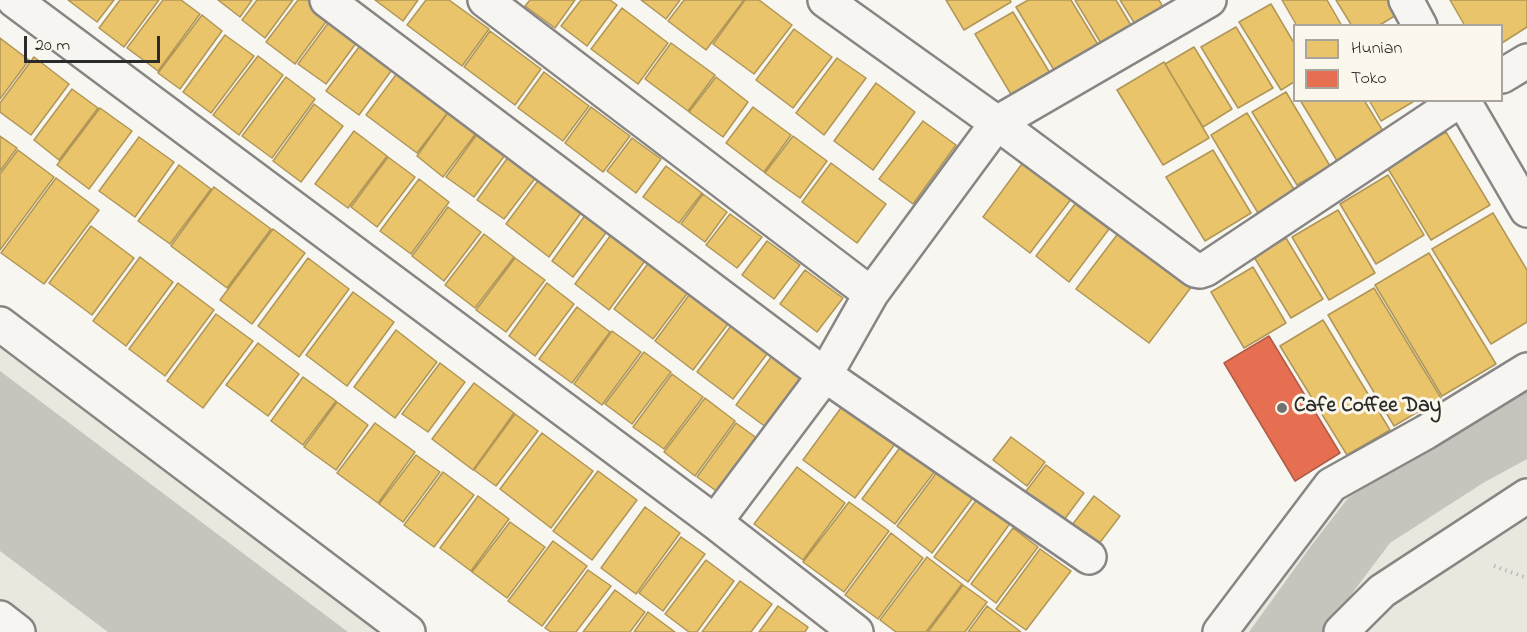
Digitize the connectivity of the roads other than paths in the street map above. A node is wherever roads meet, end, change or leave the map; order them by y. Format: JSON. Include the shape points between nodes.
{"nodes":[{"id":1,"x":14,"y":0,"type":"edge"},
{"id":2,"x":485,"y":0,"type":"edge"},
{"id":3,"x":825,"y":0,"type":"edge"},
{"id":4,"x":1209,"y":0,"type":"edge"},
{"id":5,"x":1406,"y":0,"type":"edge"},
{"id":6,"x":347,"y":6,"type":"edge"},
{"id":7,"x":1419,"y":24,"type":"edge"},
{"id":8,"x":1527,"y":61,"type":"edge"},
{"id":9,"x":1503,"y":75,"type":"edge"},
{"id":10,"x":1459,"y":102,"type":"edge"},
{"id":11,"x":1463,"y":102,"type":"edge"},
{"id":12,"x":997,"y":123,"type":"junction"},
{"id":13,"x":1527,"y":210,"type":"edge"},
{"id":14,"x":871,"y":294,"type":"junction"},
{"id":15,"x":0,"y":324,"type":"edge"},
{"id":16,"x":1527,"y":370,"type":"edge"},
{"id":17,"x":825,"y":375,"type":"junction"},
{"id":18,"x":1527,"y":496,"type":"edge"},
{"id":19,"x":715,"y":522,"type":"junction"},
{"id":20,"x":1089,"y":557,"type":"dead end"},
{"id":21,"x":0,"y":618,"type":"edge"},
{"id":22,"x":18,"y":632,"type":"edge"},
{"id":23,"x":408,"y":632,"type":"edge"},
{"id":24,"x":856,"y":632,"type":"edge"},
{"id":25,"x":1220,"y":632,"type":"edge"},
{"id":26,"x":1341,"y":632,"type":"edge"}],
"edges":[{"from":1,"to":19,"type":"street"},
{"from":2,"to":14,"type":"street"},
{"from":3,"to":12,"type":"street"},
{"from":4,"to":12,"type":"street"},
{"from":5,"to":7,"type":"street"},
{"from":6,"to":17,"type":"street"},
{"from":8,"to":9,"type":"street"},
{"from":10,"to":12,"type":"street","via":[[1200,271]]},
{"from":11,"to":13,"type":"street"},
{"from":12,"to":14,"type":"street"},
{"from":14,"to":17,"type":"street"},
{"from":15,"to":23,"type":"street"},
{"from":16,"to":25,"type":"street","via":[[1331,485]]},
{"from":17,"to":19,"type":"street"},
{"from":17,"to":20,"type":"street"},
{"from":18,"to":26,"type":"street","via":[[1382,591]]},
{"from":19,"to":24,"type":"street"},
{"from":21,"to":22,"type":"street"}]}
